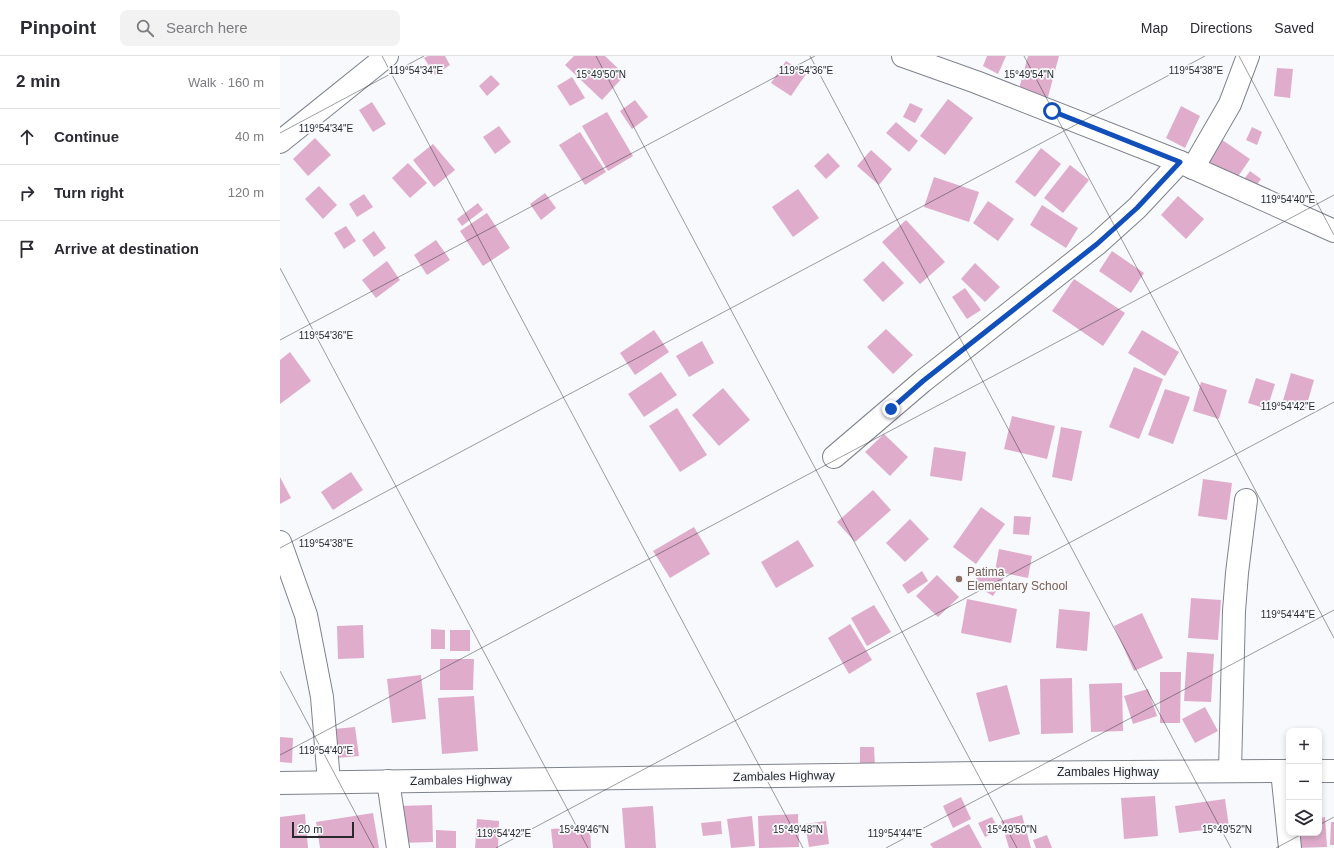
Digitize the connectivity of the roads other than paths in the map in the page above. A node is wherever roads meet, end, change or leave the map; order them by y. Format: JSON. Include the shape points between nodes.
{"nodes":[{"id":1,"x":387,"y":56,"type":"edge"},
{"id":2,"x":903,"y":56,"type":"edge"},
{"id":3,"x":1248,"y":56,"type":"edge"},
{"id":4,"x":280,"y":142,"type":"edge"},
{"id":5,"x":1186,"y":165,"type":"junction"},
{"id":6,"x":1334,"y":231,"type":"edge"},
{"id":7,"x":834,"y":457,"type":"dead end"},
{"id":8,"x":1246,"y":500,"type":"dead end"},
{"id":9,"x":280,"y":542,"type":"edge"},
{"id":10,"x":1230,"y":771,"type":"junction"},
{"id":11,"x":1286,"y":771,"type":"edge"},
{"id":12,"x":1322,"y":771,"type":"edge"},
{"id":13,"x":1334,"y":771,"type":"edge"},
{"id":14,"x":388,"y":781,"type":"junction"},
{"id":15,"x":329,"y":782,"type":"junction"},
{"id":16,"x":280,"y":783,"type":"edge"},
{"id":17,"x":1288,"y":800,"type":"edge"},
{"id":18,"x":398,"y":848,"type":"edge"},
{"id":19,"x":1290,"y":848,"type":"edge"}],
"edges":[{"from":1,"to":4,"type":"street"},
{"from":2,"to":5,"type":"street"},
{"from":3,"to":5,"type":"street","via":[[1230,104]]},
{"from":5,"to":6,"type":"street"},
{"from":5,"to":7,"type":"street","via":[[1097,244],[923,381]]},
{"from":8,"to":10,"type":"street","via":[[1234,611]]},
{"from":9,"to":15,"type":"street","via":[[306,615],[322,697]]},
{"from":10,"to":11,"type":"street","name":"Zambales Highway"},
{"from":10,"to":14,"type":"street","name":"Zambales Highway"},
{"from":12,"to":13,"type":"street"},
{"from":14,"to":15,"type":"street","name":"Zambales Highway"},
{"from":14,"to":18,"type":"street"},
{"from":15,"to":16,"type":"street","name":"Zambales Highway"},
{"from":17,"to":19,"type":"street"}]}
